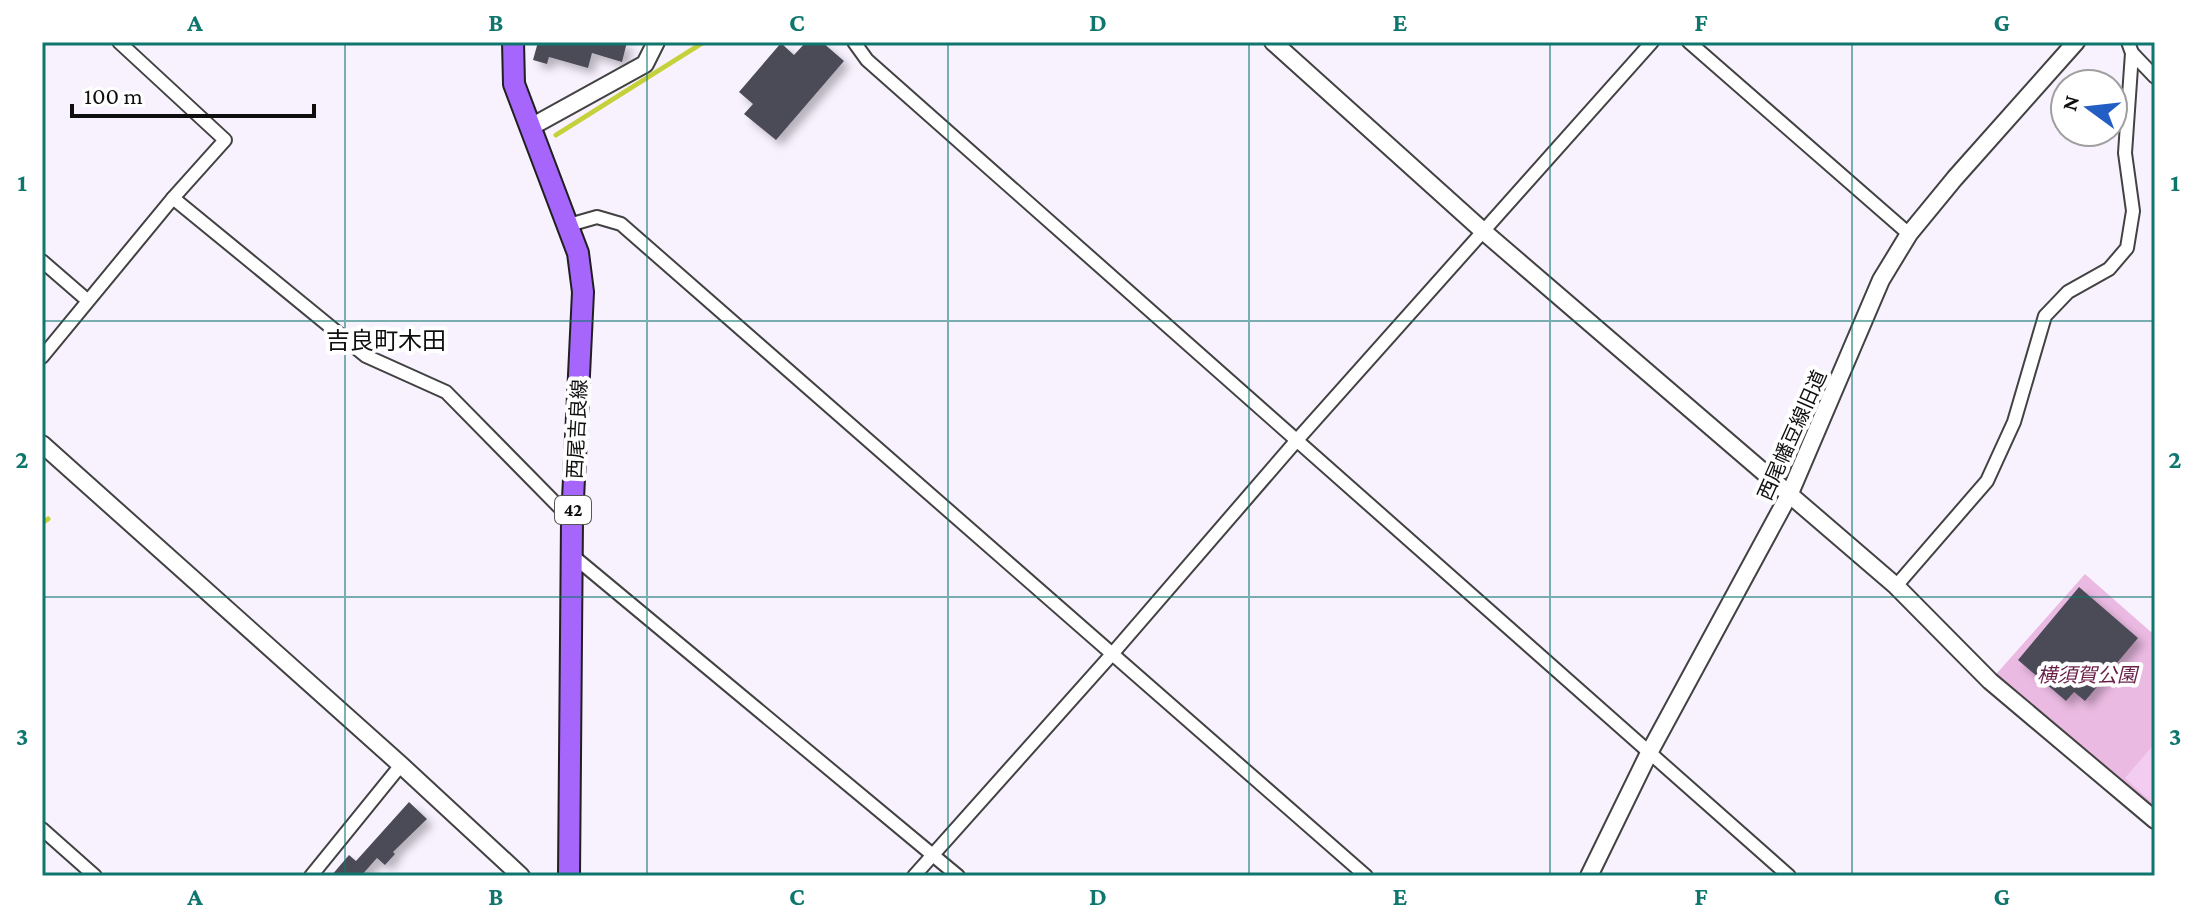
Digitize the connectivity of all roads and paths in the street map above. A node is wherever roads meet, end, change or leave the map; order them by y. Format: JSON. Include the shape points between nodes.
{"nodes":[{"id":1,"x":119,"y":42,"type":"edge"},
{"id":2,"x":513,"y":42,"type":"edge"},
{"id":3,"x":656,"y":42,"type":"edge"},
{"id":4,"x":854,"y":42,"type":"edge"},
{"id":5,"x":1273,"y":42,"type":"edge"},
{"id":6,"x":1652,"y":42,"type":"edge"},
{"id":7,"x":1689,"y":42,"type":"edge"},
{"id":8,"x":2076,"y":42,"type":"edge"},
{"id":9,"x":2130,"y":48,"type":"edge"},
{"id":10,"x":2155,"y":77,"type":"edge"},
{"id":11,"x":534,"y":138,"type":"junction"},
{"id":12,"x":173,"y":198,"type":"junction"},
{"id":13,"x":569,"y":225,"type":"junction"},
{"id":14,"x":1483,"y":231,"type":"junction"},
{"id":15,"x":1909,"y":234,"type":"junction"},
{"id":16,"x":42,"y":261,"type":"edge"},
{"id":17,"x":87,"y":300,"type":"junction"},
{"id":18,"x":42,"y":357,"type":"edge"},
{"id":19,"x":1297,"y":440,"type":"junction"},
{"id":20,"x":42,"y":444,"type":"edge"},
{"id":21,"x":1790,"y":493,"type":"junction"},
{"id":22,"x":572,"y":520,"type":"junction"},
{"id":23,"x":573,"y":556,"type":"junction"},
{"id":24,"x":1896,"y":586,"type":"junction"},
{"id":25,"x":1113,"y":653,"type":"junction"},
{"id":26,"x":1649,"y":753,"type":"junction"},
{"id":27,"x":401,"y":765,"type":"junction"},
{"id":28,"x":2155,"y":820,"type":"edge"},
{"id":29,"x":42,"y":829,"type":"edge"},
{"id":30,"x":933,"y":853,"type":"junction"},
{"id":31,"x":95,"y":876,"type":"edge"},
{"id":32,"x":311,"y":876,"type":"edge"},
{"id":33,"x":521,"y":876,"type":"edge"},
{"id":34,"x":569,"y":876,"type":"edge"},
{"id":35,"x":914,"y":876,"type":"edge"},
{"id":36,"x":958,"y":876,"type":"edge"},
{"id":37,"x":1366,"y":876,"type":"edge"},
{"id":38,"x":1589,"y":876,"type":"edge"},
{"id":39,"x":1789,"y":876,"type":"edge"}],
"edges":[{"from":1,"to":12,"type":"street","via":[[225,140]]},
{"from":2,"to":11,"type":"main road","name":"西尾吉良線","number":"42","via":[[514,84]]},
{"from":3,"to":11,"type":"street","via":[[645,64]]},
{"from":4,"to":19,"type":"street","via":[[867,60]]},
{"from":5,"to":14,"type":"street"},
{"from":6,"to":14,"type":"street"},
{"from":7,"to":15,"type":"street"},
{"from":8,"to":15,"type":"street","name":"西尾幡豆線旧道"},
{"from":9,"to":10,"type":"street"},
{"from":9,"to":24,"type":"street","via":[[2125,153],[2133,211],[2127,248],[2109,269],[2068,292],[2045,316],[2014,422],[1987,481]]},
{"from":11,"to":13,"type":"main road","name":"西尾吉良線","number":"42"},
{"from":12,"to":17,"type":"street"},
{"from":12,"to":22,"type":"street","via":[[366,356],[446,392]]},
{"from":13,"to":22,"type":"main road","name":"西尾吉良線","number":"42","via":[[583,292]]},
{"from":13,"to":25,"type":"street","via":[[597,217],[621,224]]},
{"from":14,"to":19,"type":"street"},
{"from":14,"to":21,"type":"street"},
{"from":15,"to":21,"type":"street","name":"西尾幡豆線旧道","via":[[1881,280]]},
{"from":16,"to":17,"type":"street"},
{"from":17,"to":18,"type":"street"},
{"from":19,"to":25,"type":"street"},
{"from":19,"to":26,"type":"street"},
{"from":20,"to":27,"type":"street"},
{"from":21,"to":24,"type":"street"},
{"from":21,"to":26,"type":"street","name":"西尾幡豆線旧道"},
{"from":22,"to":23,"type":"main road","name":"西尾吉良線","number":"42"},
{"from":23,"to":30,"type":"street"},
{"from":23,"to":34,"type":"main road","name":"西尾吉良線","number":"42"},
{"from":24,"to":28,"type":"street","via":[[1990,681]]},
{"from":25,"to":30,"type":"street"},
{"from":25,"to":37,"type":"street"},
{"from":26,"to":38,"type":"street","name":"西尾幡豆線旧道"},
{"from":26,"to":39,"type":"street"},
{"from":27,"to":32,"type":"street"},
{"from":27,"to":33,"type":"street"},
{"from":29,"to":31,"type":"street"},
{"from":30,"to":35,"type":"street"},
{"from":30,"to":36,"type":"street"}]}
